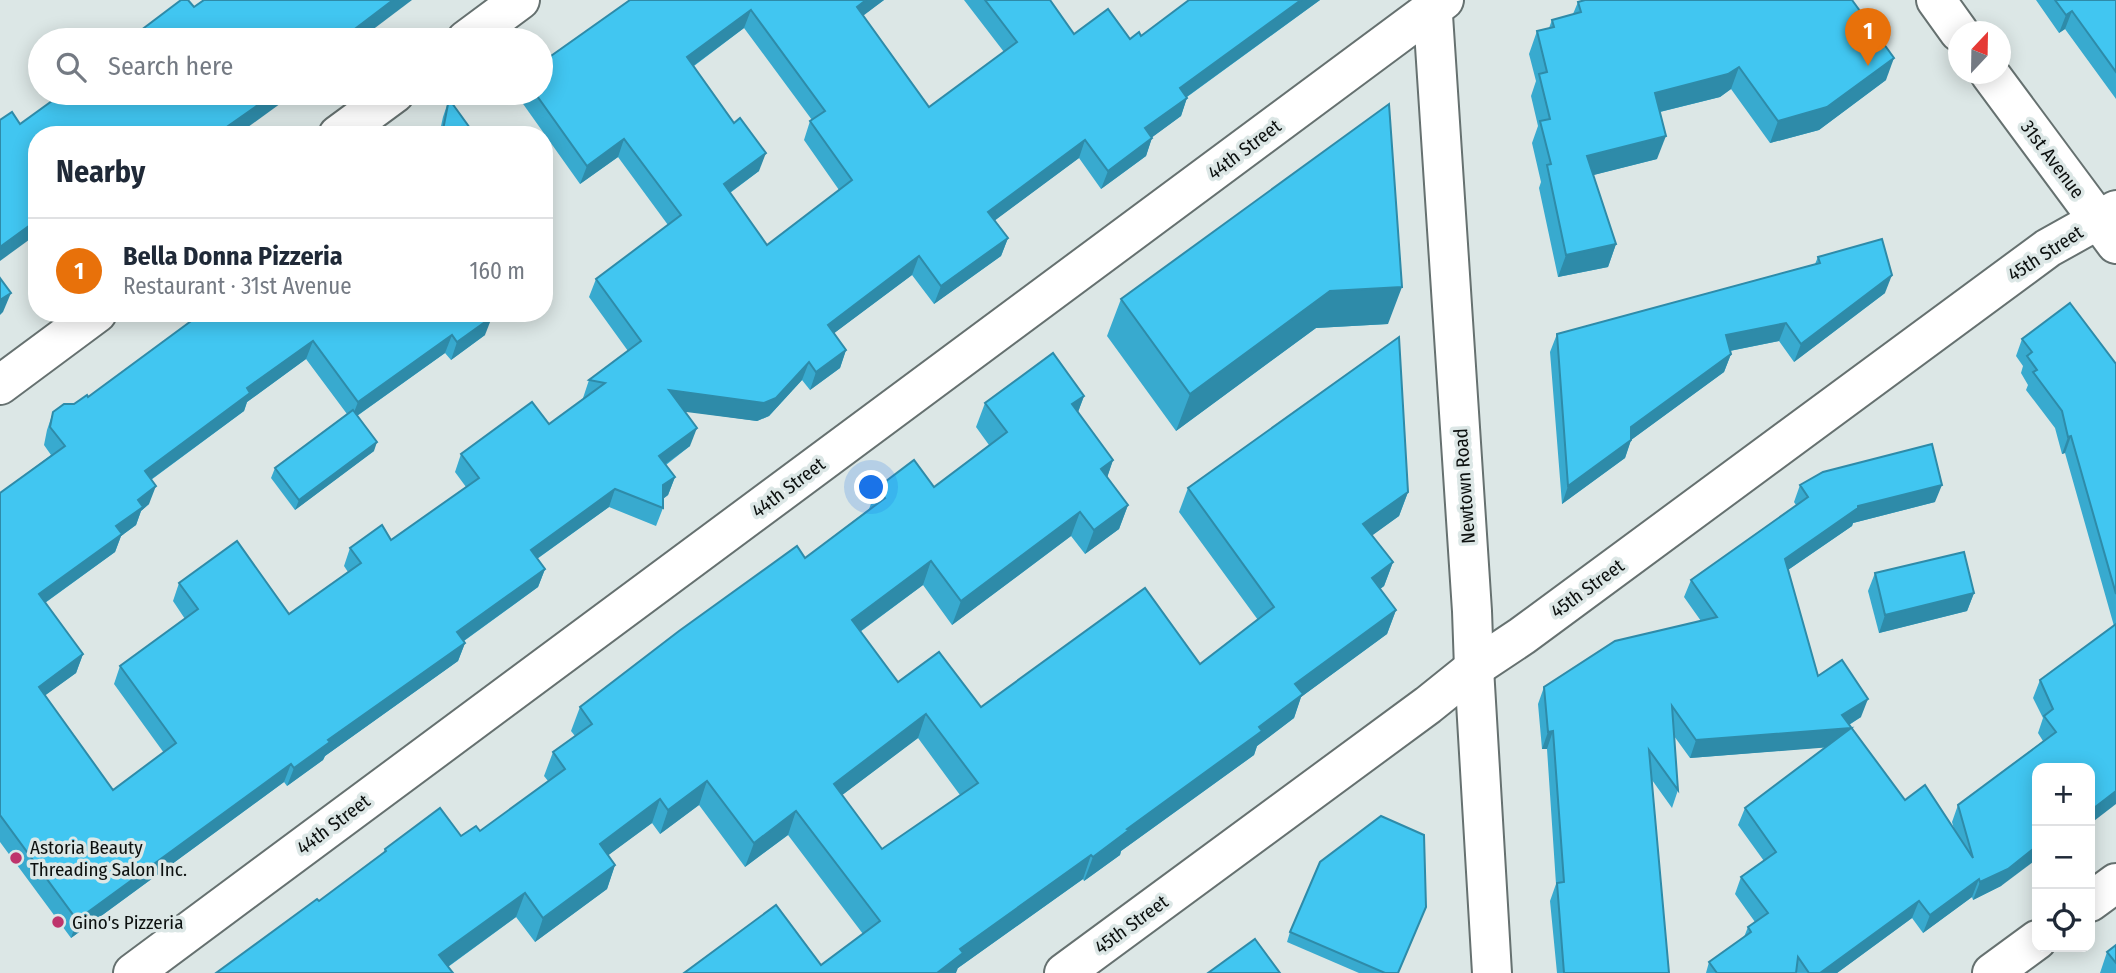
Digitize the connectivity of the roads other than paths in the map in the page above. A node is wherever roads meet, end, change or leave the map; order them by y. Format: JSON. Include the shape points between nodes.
{"nodes":[{"id":1,"x":520,"y":0,"type":"edge"},
{"id":2,"x":1936,"y":0,"type":"edge"},
{"id":3,"x":1436,"y":3,"type":"edge"},
{"id":4,"x":1951,"y":21,"type":"edge"},
{"id":5,"x":482,"y":28,"type":"edge"},
{"id":6,"x":1998,"y":84,"type":"edge"},
{"id":7,"x":379,"y":105,"type":"edge"},
{"id":8,"x":350,"y":126,"type":"edge"},
{"id":9,"x":2110,"y":225,"type":"edge"},
{"id":10,"x":85,"y":322,"type":"edge"},
{"id":11,"x":0,"y":385,"type":"edge"},
{"id":12,"x":1474,"y":668,"type":"junction"},
{"id":13,"x":2116,"y":883,"type":"edge"},
{"id":14,"x":2095,"y":898,"type":"edge"},
{"id":15,"x":2032,"y":944,"type":"edge"},
{"id":16,"x":133,"y":973,"type":"edge"},
{"id":17,"x":1064,"y":973,"type":"edge"},
{"id":18,"x":1492,"y":973,"type":"edge"},
{"id":19,"x":1992,"y":973,"type":"edge"}],
"edges":[{"from":1,"to":5,"type":"street"},
{"from":2,"to":4,"type":"street"},
{"from":3,"to":12,"type":"street","name":"Newtown Road"},
{"from":3,"to":16,"type":"street","name":"44th Street"},
{"from":6,"to":9,"type":"street","name":"31st Avenue"},
{"from":7,"to":8,"type":"street"},
{"from":9,"to":12,"type":"street","name":"45th Street","via":[[2048,248]]},
{"from":10,"to":11,"type":"street"},
{"from":12,"to":17,"type":"street","name":"45th Street"},
{"from":12,"to":18,"type":"street","name":"Newtown Road"},
{"from":13,"to":14,"type":"street"},
{"from":15,"to":19,"type":"street"}]}
